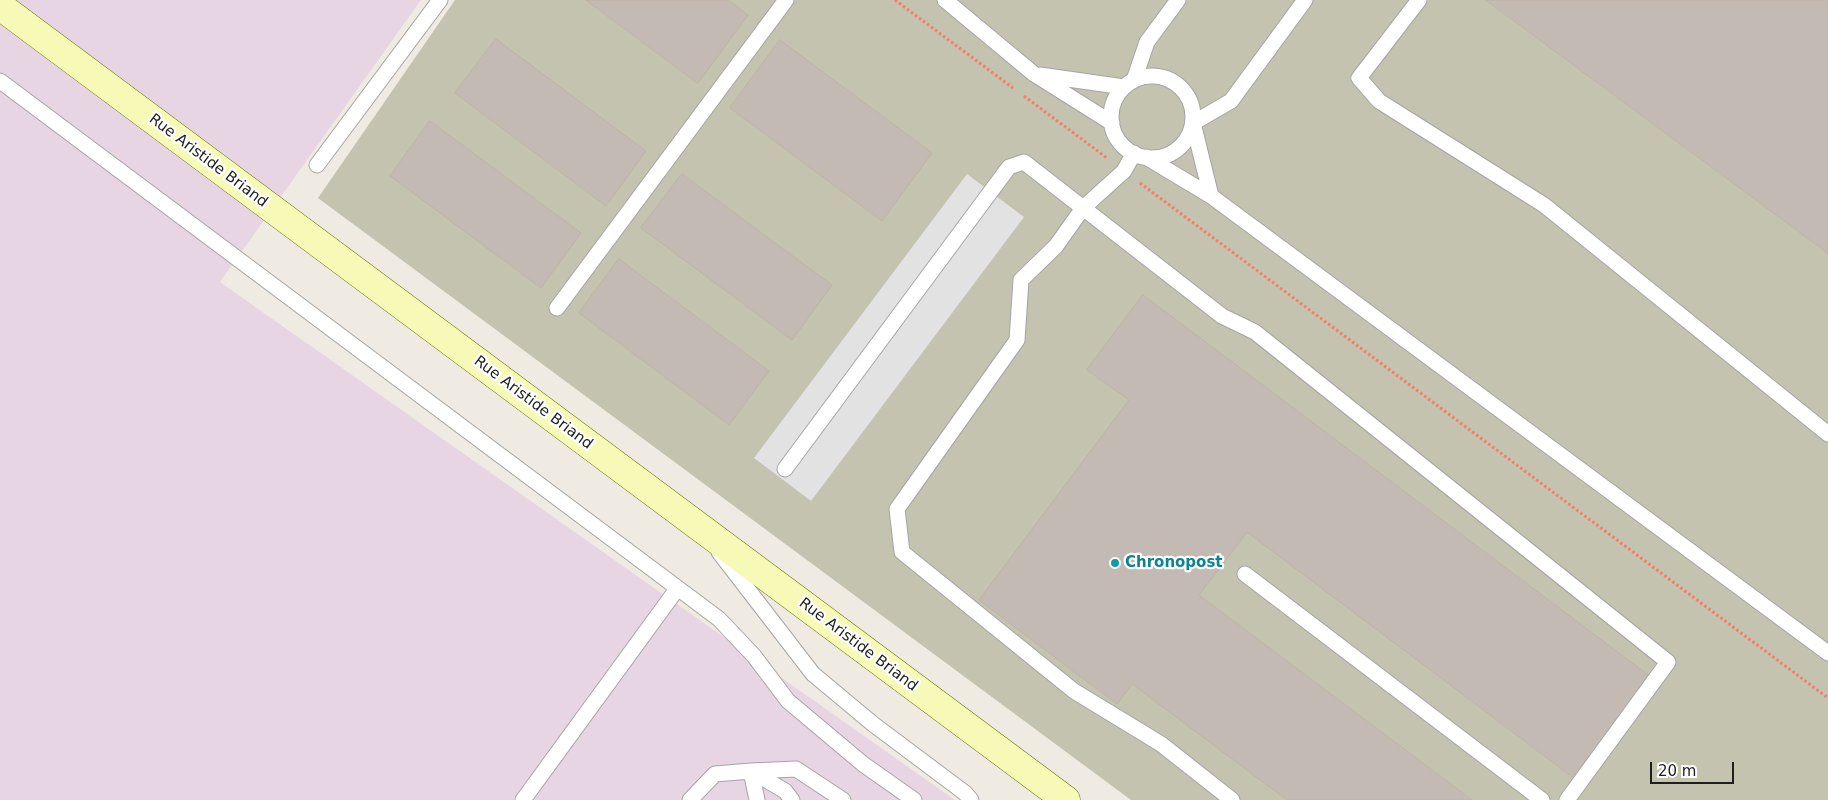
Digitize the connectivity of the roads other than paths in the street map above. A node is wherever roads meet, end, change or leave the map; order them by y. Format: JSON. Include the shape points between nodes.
{"nodes":[{"id":1,"x":440,"y":0,"type":"edge"},
{"id":2,"x":786,"y":0,"type":"edge"},
{"id":3,"x":945,"y":0,"type":"edge"},
{"id":4,"x":1178,"y":0,"type":"edge"},
{"id":5,"x":1305,"y":0,"type":"edge"},
{"id":6,"x":1419,"y":0,"type":"edge"},
{"id":7,"x":0,"y":6,"type":"edge"},
{"id":8,"x":1034,"y":74,"type":"junction"},
{"id":9,"x":0,"y":81,"type":"edge"},
{"id":10,"x":1129,"y":84,"type":"junction"},
{"id":11,"x":1112,"y":123,"type":"junction"},
{"id":12,"x":1193,"y":123,"type":"junction"},
{"id":13,"x":1140,"y":155,"type":"junction"},
{"id":14,"x":317,"y":165,"type":"dead end"},
{"id":15,"x":1212,"y":196,"type":"junction"},
{"id":16,"x":1083,"y":208,"type":"junction"},
{"id":17,"x":557,"y":308,"type":"dead end"},
{"id":18,"x":1828,"y":434,"type":"edge"},
{"id":19,"x":785,"y":469,"type":"dead end"},
{"id":20,"x":702,"y":529,"type":"junction"},
{"id":21,"x":1245,"y":574,"type":"dead end"},
{"id":22,"x":678,"y":589,"type":"junction"},
{"id":23,"x":1828,"y":653,"type":"edge"},
{"id":24,"x":751,"y":771,"type":"junction"},
{"id":25,"x":523,"y":800,"type":"edge"},
{"id":26,"x":690,"y":800,"type":"edge"},
{"id":27,"x":757,"y":800,"type":"edge"},
{"id":28,"x":792,"y":800,"type":"edge"},
{"id":29,"x":843,"y":800,"type":"edge"},
{"id":30,"x":914,"y":800,"type":"edge"},
{"id":31,"x":971,"y":800,"type":"edge"},
{"id":32,"x":1066,"y":800,"type":"edge"},
{"id":33,"x":1232,"y":800,"type":"edge"},
{"id":34,"x":1542,"y":800,"type":"edge"},
{"id":35,"x":1567,"y":800,"type":"edge"}],
"edges":[{"from":1,"to":14,"type":"lane"},
{"from":2,"to":17,"type":"lane"},
{"from":3,"to":8,"type":"lane"},
{"from":4,"to":10,"type":"lane","via":[[1147,42]]},
{"from":5,"to":12,"type":"lane","via":[[1231,101]]},
{"from":6,"to":18,"type":"lane","via":[[1359,78],[1379,101],[1544,205]]},
{"from":7,"to":20,"type":"main road","name":"Rue Aristide Briand"},
{"from":8,"to":10,"type":"lane"},
{"from":8,"to":11,"type":"lane"},
{"from":9,"to":22,"type":"lane"},
{"from":10,"to":11,"type":"lane","via":[[1116,98]]},
{"from":10,"to":12,"type":"lane","via":[[1146,76],[1171,80],[1189,98]]},
{"from":11,"to":13,"type":"lane","via":[[1123,145]]},
{"from":12,"to":13,"type":"lane","via":[[1185,141],[1171,154],[1159,157]]},
{"from":12,"to":15,"type":"lane"},
{"from":13,"to":15,"type":"lane"},
{"from":13,"to":16,"type":"lane"},
{"from":15,"to":23,"type":"lane"},
{"from":16,"to":19,"type":"lane","via":[[1024,162],[1009,167]]},
{"from":16,"to":33,"type":"lane","via":[[1056,246],[1020,280],[1018,340],[896,509],[902,552],[1074,691],[1160,744]]},
{"from":16,"to":35,"type":"lane","via":[[1222,316],[1256,332],[1668,662]]},
{"from":20,"to":31,"type":"lane","via":[[813,674]]},
{"from":20,"to":32,"type":"main road","name":"Rue Aristide Briand"},
{"from":21,"to":34,"type":"lane"},
{"from":22,"to":25,"type":"lane"},
{"from":22,"to":30,"type":"lane","via":[[720,619],[754,656],[788,701],[863,764]]},
{"from":24,"to":26,"type":"lane","via":[[715,774]]},
{"from":24,"to":27,"type":"lane"},
{"from":24,"to":28,"type":"lane","via":[[785,791]]},
{"from":24,"to":29,"type":"lane","via":[[796,769]]}]}
